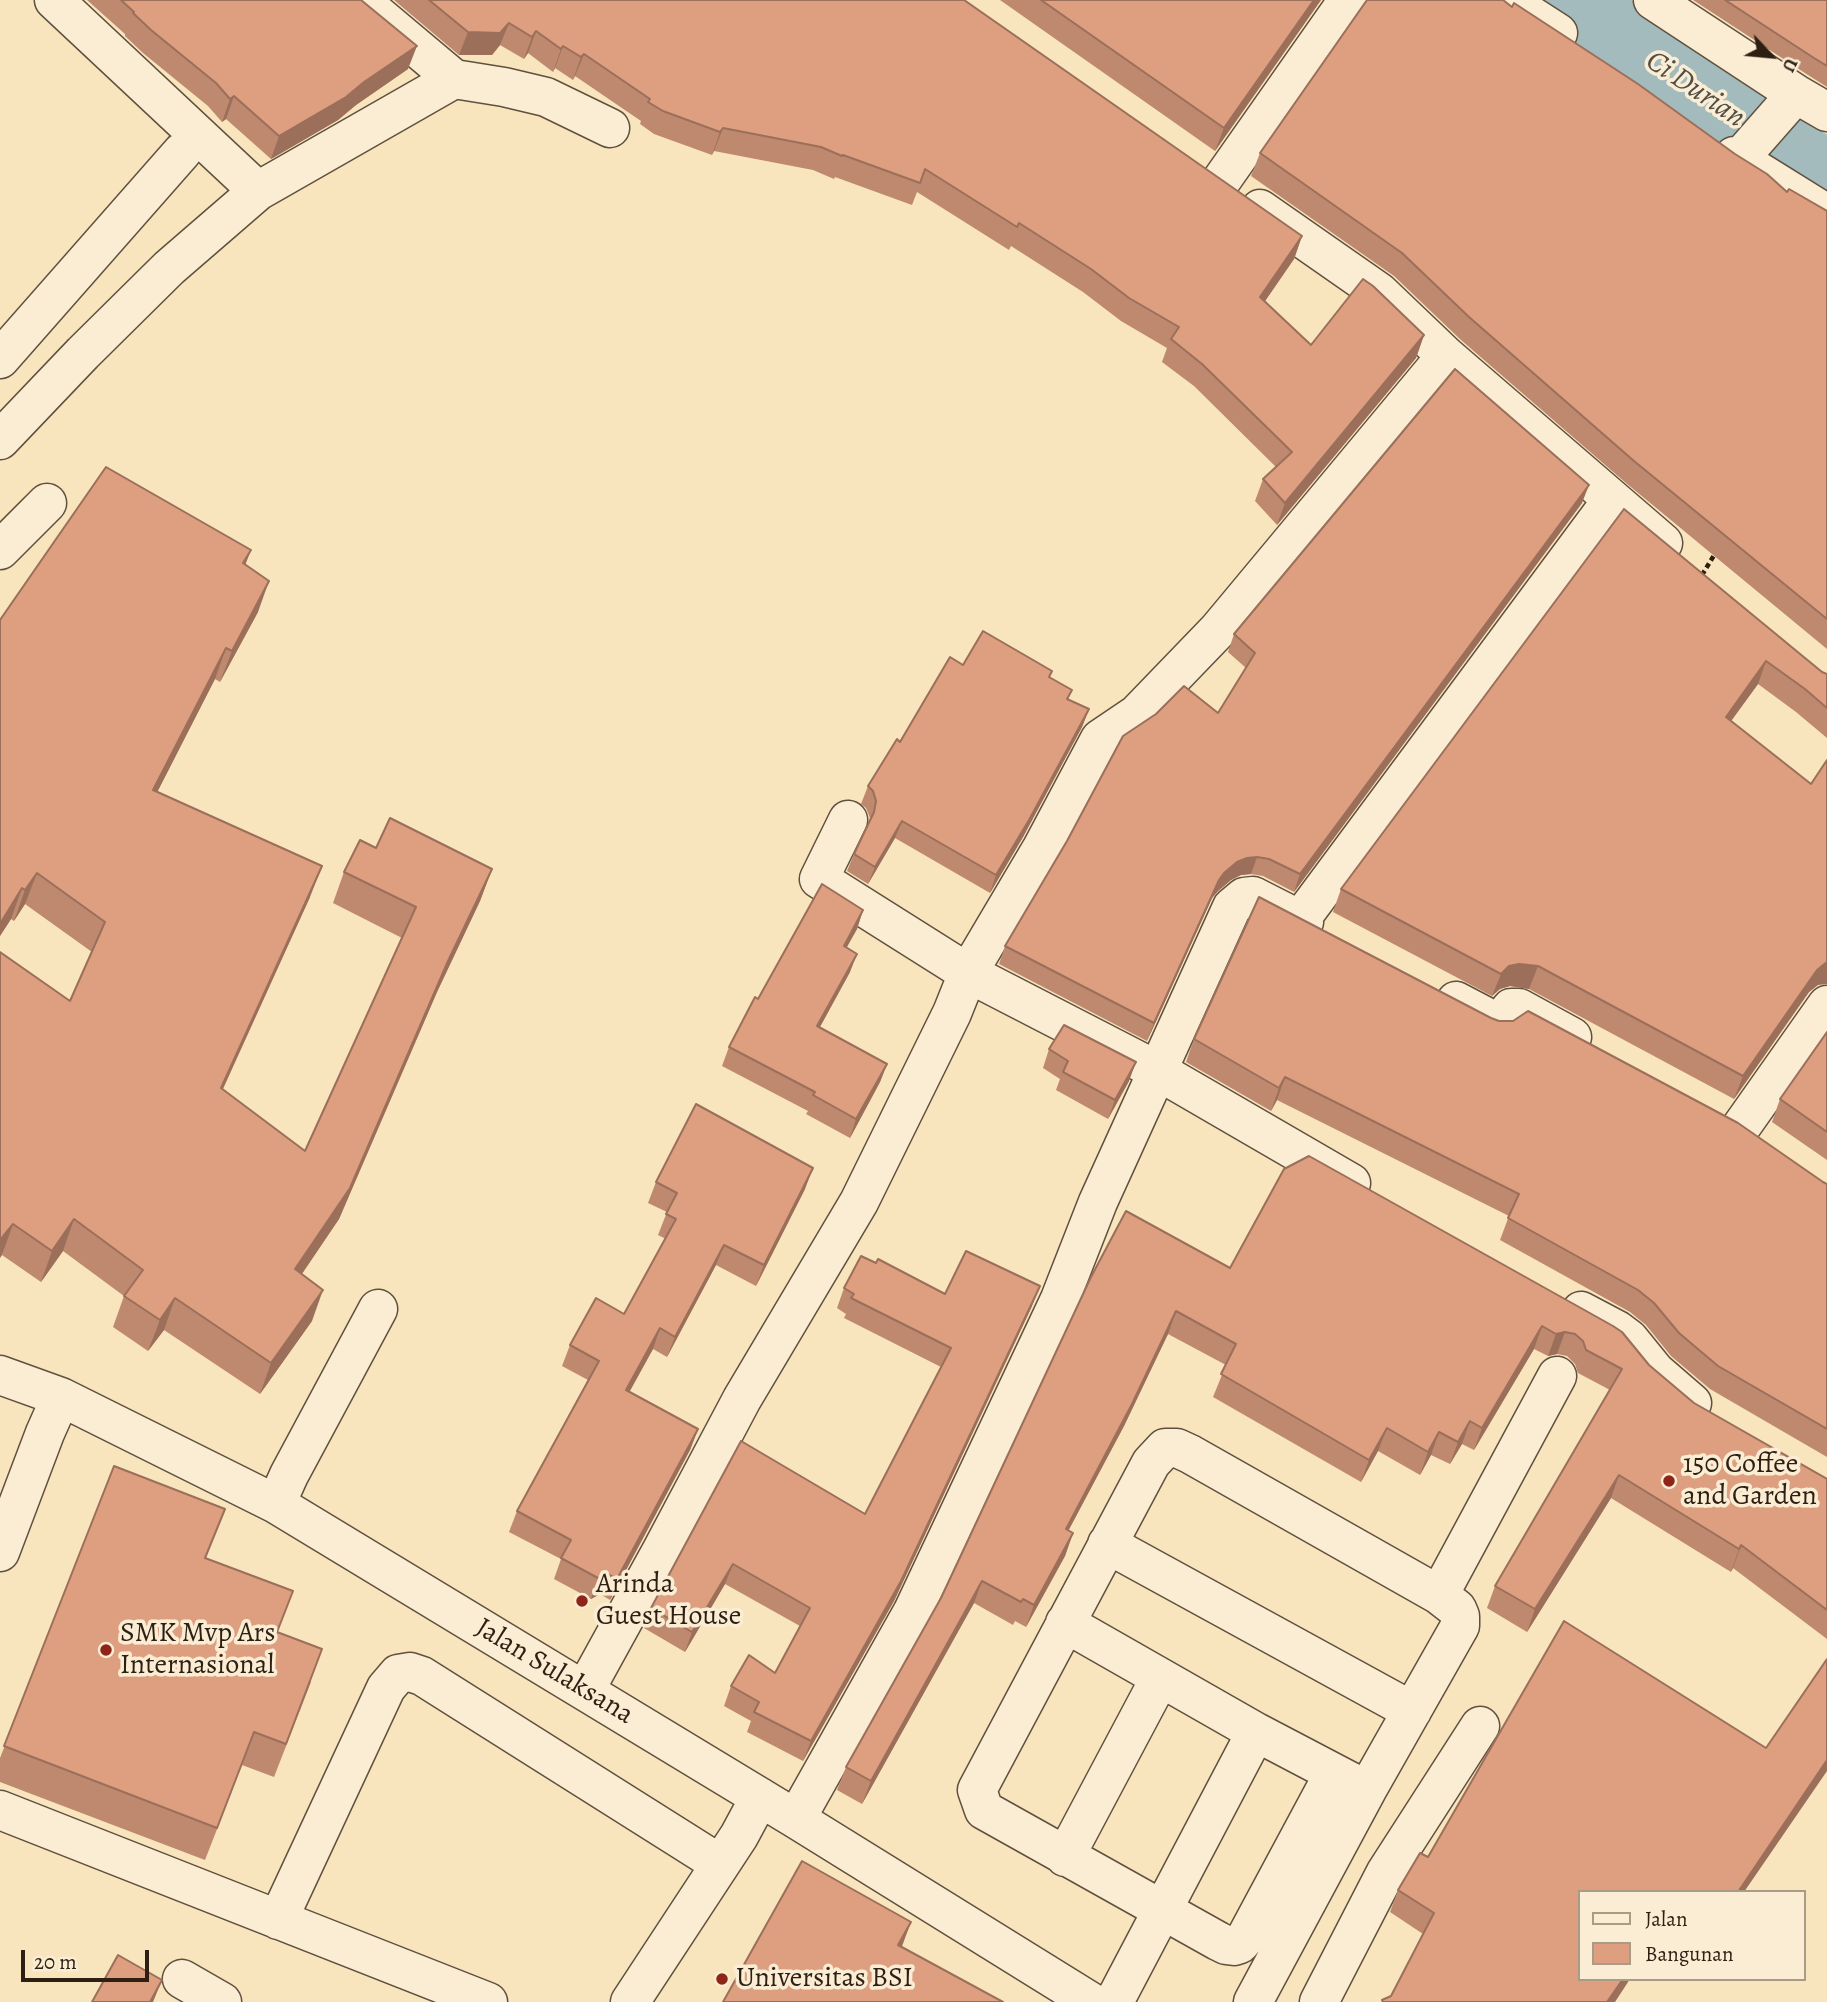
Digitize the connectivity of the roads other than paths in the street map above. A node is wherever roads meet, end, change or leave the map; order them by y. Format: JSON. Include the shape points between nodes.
{"nodes":[{"id":1,"x":54,"y":0,"type":"edge"},
{"id":2,"x":360,"y":0,"type":"edge"},
{"id":3,"x":1348,"y":0,"type":"edge"},
{"id":4,"x":1507,"y":0,"type":"edge"},
{"id":5,"x":1653,"y":0,"type":"edge"},
{"id":6,"x":1585,"y":50,"type":"edge"},
{"id":7,"x":454,"y":79,"type":"junction"},
{"id":8,"x":1802,"y":106,"type":"edge"},
{"id":9,"x":610,"y":128,"type":"dead end"},
{"id":10,"x":1706,"y":135,"type":"edge"},
{"id":11,"x":181,"y":152,"type":"dead end"},
{"id":12,"x":1743,"y":154,"type":"junction"},
{"id":13,"x":1188,"y":158,"type":"edge"},
{"id":14,"x":1221,"y":181,"type":"junction"},
{"id":15,"x":258,"y":191,"type":"junction"},
{"id":16,"x":1827,"y":214,"type":"edge"},
{"id":17,"x":1446,"y":356,"type":"junction"},
{"id":18,"x":0,"y":359,"type":"edge"},
{"id":19,"x":0,"y":440,"type":"edge"},
{"id":20,"x":1612,"y":500,"type":"junction"},
{"id":21,"x":47,"y":503,"type":"dead end"},
{"id":22,"x":0,"y":550,"type":"edge"},
{"id":23,"x":1711,"y":560,"type":"dead end"},
{"id":24,"x":848,"y":820,"type":"dead end"},
{"id":25,"x":968,"y":973,"type":"junction"},
{"id":26,"x":1431,"y":988,"type":"edge"},
{"id":27,"x":1827,"y":1005,"type":"edge"},
{"id":28,"x":1601,"y":1052,"type":"edge"},
{"id":29,"x":1158,"y":1072,"type":"junction"},
{"id":30,"x":1707,"y":1108,"type":"edge"},
{"id":31,"x":1741,"y":1127,"type":"junction"},
{"id":32,"x":1773,"y":1150,"type":"edge"},
{"id":33,"x":1378,"y":1198,"type":"edge"},
{"id":34,"x":1550,"y":1294,"type":"edge"},
{"id":35,"x":378,"y":1309,"type":"dead end"},
{"id":36,"x":0,"y":1375,"type":"edge"},
{"id":37,"x":1557,"y":1376,"type":"dead end"},
{"id":38,"x":61,"y":1397,"type":"junction"},
{"id":39,"x":1720,"y":1421,"type":"edge"},
{"id":40,"x":276,"y":1504,"type":"junction"},
{"id":41,"x":1107,"y":1544,"type":"junction"},
{"id":42,"x":0,"y":1552,"type":"edge"},
{"id":43,"x":1438,"y":1595,"type":"junction"},
{"id":44,"x":1065,"y":1623,"type":"junction"},
{"id":45,"x":1160,"y":1678,"type":"junction"},
{"id":46,"x":584,"y":1690,"type":"junction"},
{"id":47,"x":1412,"y":1711,"type":"junction"},
{"id":48,"x":1480,"y":1726,"type":"dead end"},
{"id":49,"x":1256,"y":1732,"type":"junction"},
{"id":50,"x":1351,"y":1782,"type":"junction"},
{"id":51,"x":760,"y":1797,"type":"junction"},
{"id":52,"x":0,"y":1810,"type":"edge"},
{"id":53,"x":796,"y":1819,"type":"junction"},
{"id":54,"x":1065,"y":1857,"type":"junction"},
{"id":55,"x":720,"y":1864,"type":"junction"},
{"id":56,"x":1163,"y":1911,"type":"junction"},
{"id":57,"x":278,"y":1920,"type":"junction"},
{"id":58,"x":182,"y":1979,"type":"dead end"},
{"id":59,"x":222,"y":2002,"type":"edge"},
{"id":60,"x":488,"y":2002,"type":"edge"},
{"id":61,"x":630,"y":2002,"type":"edge"},
{"id":62,"x":1091,"y":2002,"type":"edge"},
{"id":63,"x":1114,"y":2002,"type":"edge"},
{"id":64,"x":1253,"y":2002,"type":"edge"},
{"id":65,"x":1319,"y":2002,"type":"edge"}],
"edges":[{"from":1,"to":15,"type":"street"},
{"from":2,"to":7,"type":"street"},
{"from":3,"to":14,"type":"street"},
{"from":4,"to":6,"type":"street"},
{"from":5,"to":8,"type":"street"},
{"from":7,"to":9,"type":"street","via":[[546,97]]},
{"from":7,"to":15,"type":"street"},
{"from":8,"to":12,"type":"street"},
{"from":10,"to":12,"type":"street"},
{"from":11,"to":18,"type":"street"},
{"from":12,"to":16,"type":"street"},
{"from":13,"to":14,"type":"street"},
{"from":14,"to":17,"type":"street","via":[[1379,292]]},
{"from":15,"to":19,"type":"street","via":[[169,268]]},
{"from":17,"to":20,"type":"street"},
{"from":17,"to":25,"type":"street","via":[[1218,630],[1136,714],[1100,739]]},
{"from":20,"to":23,"type":"street"},
{"from":20,"to":29,"type":"street","via":[[1317,928],[1253,895],[1232,907]]},
{"from":21,"to":22,"type":"street"},
{"from":24,"to":25,"type":"street","via":[[819,879]]},
{"from":25,"to":29,"type":"street"},
{"from":25,"to":46,"type":"street","via":[[953,1013],[859,1202],[742,1399]]},
{"from":26,"to":28,"type":"street","via":[[1498,1023],[1511,1007],[1519,1008]]},
{"from":27,"to":31,"type":"street"},
{"from":29,"to":33,"type":"street"},
{"from":29,"to":53,"type":"street","via":[[1098,1202],[1060,1300],[913,1611]]},
{"from":30,"to":31,"type":"street"},
{"from":31,"to":32,"type":"street"},
{"from":34,"to":39,"type":"street","via":[[1617,1330],[1655,1371]]},
{"from":35,"to":40,"type":"street"},
{"from":36,"to":38,"type":"street","name":"Jalan Sulaksana"},
{"from":37,"to":43,"type":"street"},
{"from":38,"to":40,"type":"street","name":"Jalan Sulaksana"},
{"from":38,"to":42,"type":"street"},
{"from":40,"to":46,"type":"street","name":"Jalan Sulaksana"},
{"from":41,"to":43,"type":"street","via":[[1151,1463],[1166,1448],[1177,1448]]},
{"from":41,"to":44,"type":"street"},
{"from":41,"to":47,"type":"street"},
{"from":43,"to":47,"type":"street","via":[[1457,1609],[1460,1626]]},
{"from":44,"to":45,"type":"street"},
{"from":44,"to":54,"type":"street","via":[[977,1790],[984,1810]]},
{"from":45,"to":49,"type":"street"},
{"from":45,"to":54,"type":"street"},
{"from":46,"to":51,"type":"street","name":"Jalan Sulaksana"},
{"from":47,"to":50,"type":"street"},
{"from":48,"to":65,"type":"street","via":[[1386,1872]]},
{"from":49,"to":50,"type":"street"},
{"from":49,"to":56,"type":"street"},
{"from":50,"to":56,"type":"street","via":[[1240,1944],[1226,1945]]},
{"from":50,"to":64,"type":"street"},
{"from":51,"to":53,"type":"street","name":"Jalan Sulaksana"},
{"from":51,"to":55,"type":"street"},
{"from":52,"to":57,"type":"street"},
{"from":53,"to":62,"type":"street","name":"Jalan Sulaksana"},
{"from":54,"to":56,"type":"street"},
{"from":55,"to":57,"type":"street","via":[[410,1672],[398,1674],[386,1688]]},
{"from":55,"to":61,"type":"street"},
{"from":56,"to":63,"type":"street"},
{"from":57,"to":60,"type":"street"},
{"from":58,"to":59,"type":"street"}]}
